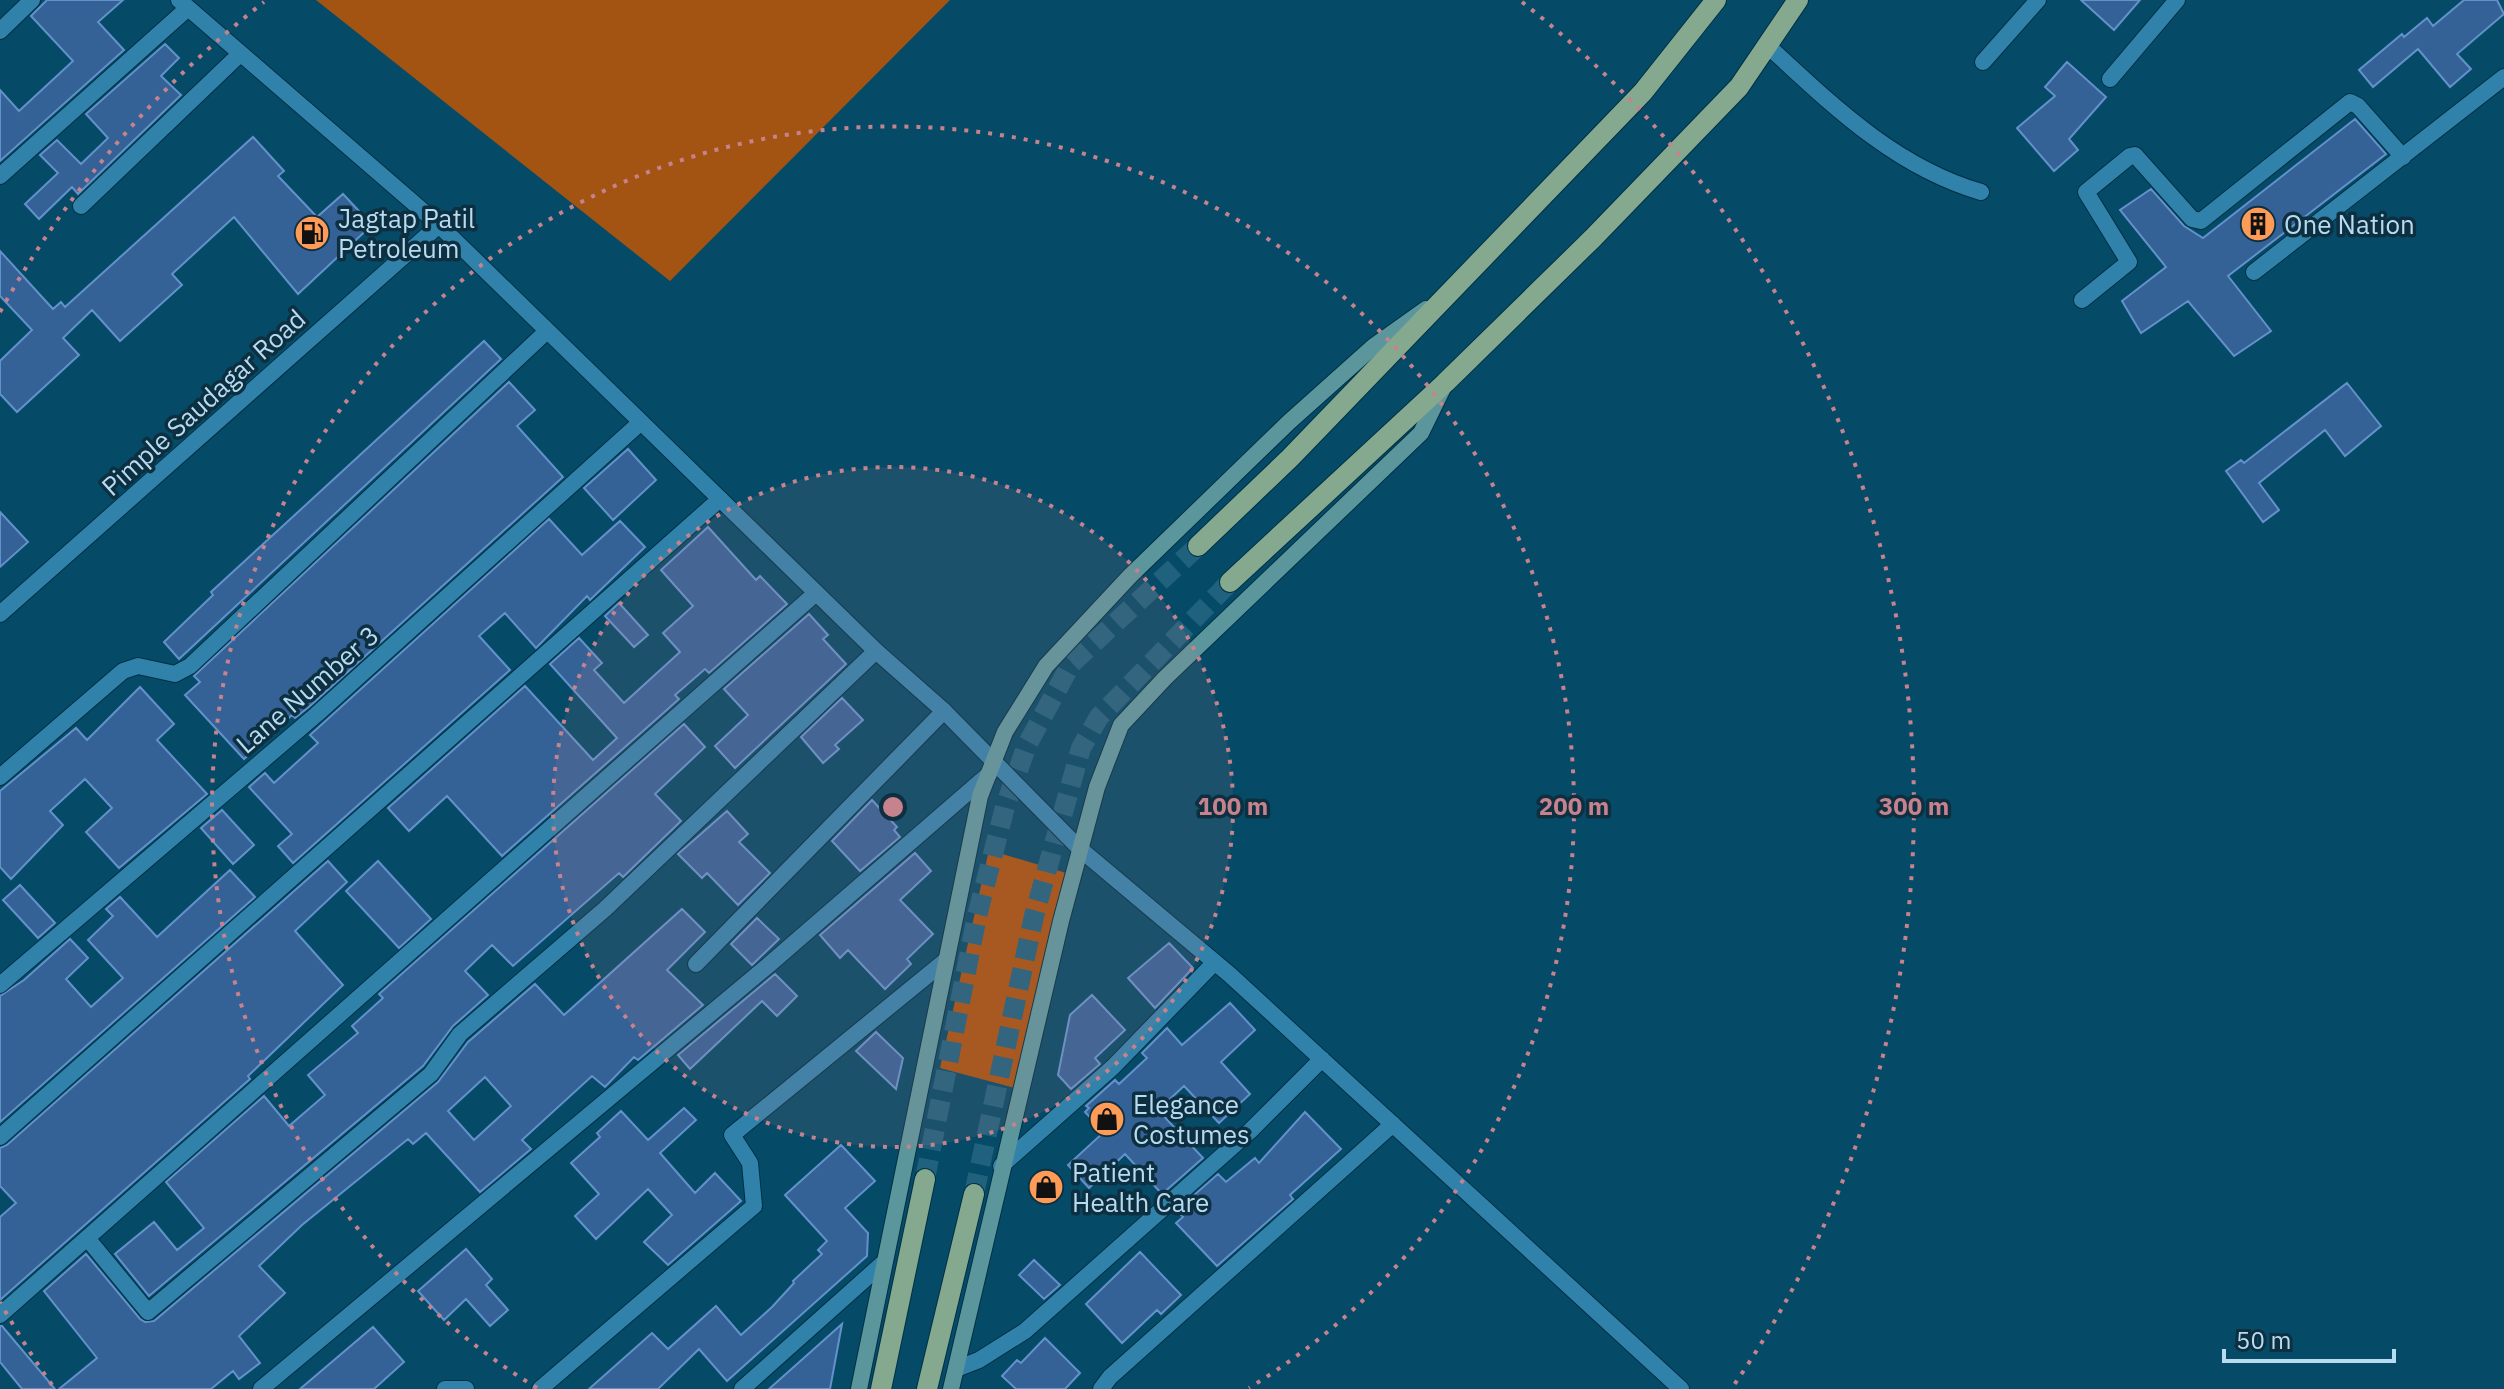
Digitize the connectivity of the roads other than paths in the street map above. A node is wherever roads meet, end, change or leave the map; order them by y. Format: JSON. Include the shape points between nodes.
{"nodes":[{"id":1,"x":32,"y":0,"type":"edge"},
{"id":2,"x":1716,"y":0,"type":"edge"},
{"id":3,"x":1798,"y":0,"type":"edge"},
{"id":4,"x":2038,"y":0,"type":"edge"},
{"id":5,"x":2177,"y":0,"type":"edge"},
{"id":6,"x":183,"y":4,"type":"edge"},
{"id":7,"x":0,"y":31,"type":"edge"},
{"id":8,"x":1768,"y":46,"type":"junction"},
{"id":9,"x":240,"y":54,"type":"junction"},
{"id":10,"x":1983,"y":62,"type":"dead end"},
{"id":11,"x":2504,"y":77,"type":"edge"},
{"id":12,"x":2110,"y":79,"type":"dead end"},
{"id":13,"x":2403,"y":157,"type":"junction"},
{"id":14,"x":0,"y":176,"type":"edge"},
{"id":15,"x":1981,"y":192,"type":"dead end"},
{"id":16,"x":81,"y":206,"type":"dead end"},
{"id":17,"x":439,"y":225,"type":"junction"},
{"id":18,"x":2254,"y":272,"type":"dead end"},
{"id":19,"x":1446,"y":296,"type":"junction"},
{"id":20,"x":2082,"y":300,"type":"dead end"},
{"id":21,"x":547,"y":331,"type":"junction"},
{"id":22,"x":1445,"y":383,"type":"junction"},
{"id":23,"x":641,"y":422,"type":"junction"},
{"id":24,"x":720,"y":499,"type":"junction"},
{"id":25,"x":1198,"y":546,"type":"tunnel mouth"},
{"id":26,"x":1230,"y":582,"type":"tunnel mouth"},
{"id":27,"x":816,"y":593,"type":"junction"},
{"id":28,"x":0,"y":614,"type":"edge"},
{"id":29,"x":876,"y":651,"type":"junction"},
{"id":30,"x":944,"y":711,"type":"junction"},
{"id":31,"x":991,"y":768,"type":"junction"},
{"id":32,"x":0,"y":777,"type":"edge"},
{"id":33,"x":1080,"y":849,"type":"junction"},
{"id":34,"x":945,"y":961,"type":"junction"},
{"id":35,"x":1215,"y":962,"type":"junction"},
{"id":36,"x":696,"y":964,"type":"dead end"},
{"id":37,"x":0,"y":985,"type":"edge"},
{"id":38,"x":1322,"y":1059,"type":"junction"},
{"id":39,"x":1393,"y":1124,"type":"junction"},
{"id":40,"x":0,"y":1137,"type":"edge"},
{"id":41,"x":1001,"y":1166,"type":"junction"},
{"id":42,"x":925,"y":1179,"type":"tunnel mouth"},
{"id":43,"x":974,"y":1194,"type":"tunnel mouth"},
{"id":44,"x":87,"y":1238,"type":"junction"},
{"id":45,"x":882,"y":1264,"type":"junction"},
{"id":46,"x":0,"y":1315,"type":"edge"},
{"id":47,"x":956,"y":1369,"type":"junction"},
{"id":48,"x":261,"y":1389,"type":"edge"},
{"id":49,"x":445,"y":1389,"type":"edge"},
{"id":50,"x":466,"y":1389,"type":"edge"},
{"id":51,"x":540,"y":1389,"type":"edge"},
{"id":52,"x":742,"y":1389,"type":"edge"},
{"id":53,"x":859,"y":1389,"type":"edge"},
{"id":54,"x":881,"y":1389,"type":"edge"},
{"id":55,"x":927,"y":1389,"type":"edge"},
{"id":56,"x":951,"y":1389,"type":"edge"},
{"id":57,"x":1101,"y":1389,"type":"edge"},
{"id":58,"x":1681,"y":1389,"type":"edge"}],
"edges":[{"from":1,"to":7,"type":"street"},
{"from":2,"to":19,"type":"main road","via":[[1643,92]]},
{"from":3,"to":8,"type":"main road"},
{"from":4,"to":10,"type":"street"},
{"from":5,"to":12,"type":"street"},
{"from":6,"to":9,"type":"street"},
{"from":6,"to":14,"type":"street"},
{"from":8,"to":15,"type":"street","via":[[1868,134],[1924,171]]},
{"from":8,"to":22,"type":"main road","via":[[1739,87]]},
{"from":9,"to":16,"type":"street"},
{"from":9,"to":17,"type":"street"},
{"from":11,"to":13,"type":"street"},
{"from":13,"to":18,"type":"street"},
{"from":13,"to":20,"type":"street","via":[[2350,102],[2197,221],[2135,155],[2130,156],[2086,192],[2129,262]]},
{"from":17,"to":21,"type":"street"},
{"from":17,"to":28,"type":"street","name":"Pimple Saudagar Road"},
{"from":19,"to":25,"type":"main road"},
{"from":19,"to":31,"type":"main road","via":[[1351,365],[1130,576],[1046,666],[1005,732]]},
{"from":21,"to":23,"type":"street"},
{"from":21,"to":32,"type":"street","via":[[190,666],[175,674],[138,666],[123,671]]},
{"from":22,"to":26,"type":"main road"},
{"from":22,"to":33,"type":"main road","via":[[1421,433],[1121,725]]},
{"from":23,"to":24,"type":"street"},
{"from":23,"to":37,"type":"street","name":"Lane Number 3","via":[[317,714]]},
{"from":24,"to":27,"type":"street"},
{"from":24,"to":40,"type":"street"},
{"from":27,"to":29,"type":"street"},
{"from":27,"to":44,"type":"street"},
{"from":29,"to":30,"type":"street"},
{"from":29,"to":44,"type":"street","via":[[605,909],[460,1034],[431,1074],[148,1312]]},
{"from":30,"to":31,"type":"street"},
{"from":30,"to":36,"type":"street"},
{"from":31,"to":33,"type":"street"},
{"from":31,"to":34,"type":"main road","via":[[980,796]]},
{"from":31,"to":48,"type":"street","via":[[759,973]]},
{"from":33,"to":35,"type":"street"},
{"from":33,"to":41,"type":"main road"},
{"from":34,"to":45,"type":"main road"},
{"from":34,"to":51,"type":"street","via":[[732,1135],[750,1163],[754,1206]]},
{"from":35,"to":38,"type":"street"},
{"from":35,"to":41,"type":"street","via":[[1113,1067]]},
{"from":38,"to":39,"type":"street"},
{"from":38,"to":47,"type":"street","via":[[1250,1131],[1025,1331]]},
{"from":39,"to":57,"type":"street"},
{"from":39,"to":58,"type":"street"},
{"from":41,"to":47,"type":"main road"},
{"from":42,"to":54,"type":"main road"},
{"from":43,"to":55,"type":"main road"},
{"from":44,"to":46,"type":"street"},
{"from":45,"to":52,"type":"street"},
{"from":45,"to":53,"type":"main road"},
{"from":47,"to":56,"type":"main road"},
{"from":49,"to":50,"type":"street"}]}
